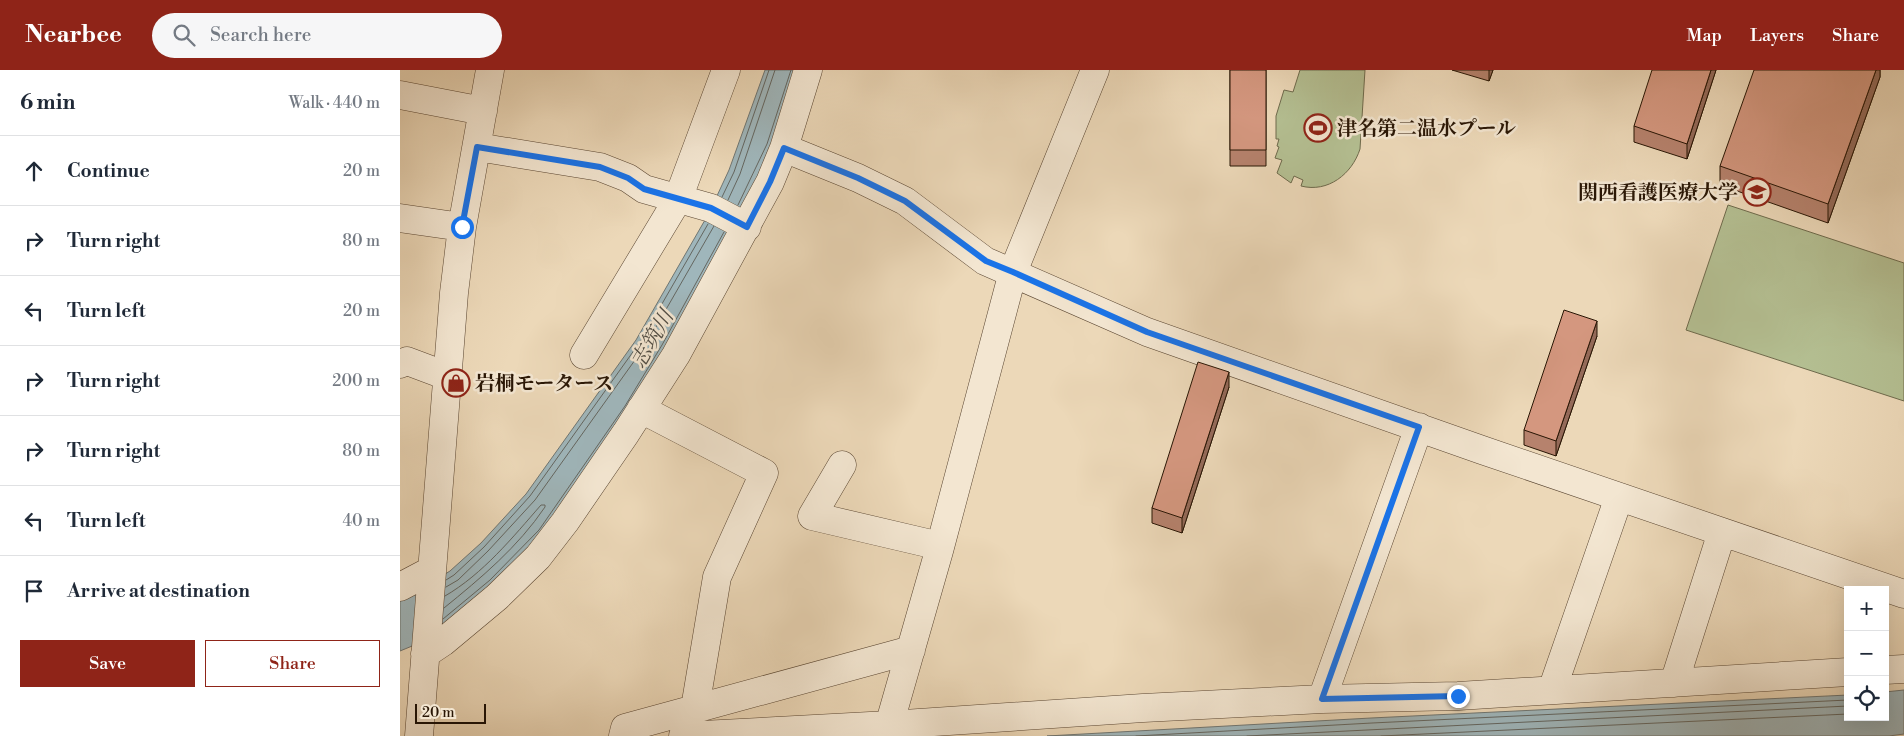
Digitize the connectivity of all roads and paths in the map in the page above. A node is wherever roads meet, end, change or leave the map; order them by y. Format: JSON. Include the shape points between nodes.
{"nodes":[{"id":1,"x":490,"y":70,"type":"edge"},
{"id":2,"x":726,"y":70,"type":"edge"},
{"id":3,"x":808,"y":70,"type":"edge"},
{"id":4,"x":1095,"y":70,"type":"edge"},
{"id":5,"x":400,"y":95,"type":"edge"},
{"id":6,"x":483,"y":110,"type":"junction"},
{"id":7,"x":477,"y":147,"type":"junction"},
{"id":8,"x":784,"y":148,"type":"junction"},
{"id":9,"x":678,"y":199,"type":"junction"},
{"id":10,"x":400,"y":218,"type":"edge"},
{"id":11,"x":462,"y":227,"type":"junction"},
{"id":12,"x":747,"y":227,"type":"junction"},
{"id":13,"x":1013,"y":272,"type":"junction"},
{"id":14,"x":584,"y":355,"type":"dead end"},
{"id":15,"x":400,"y":364,"type":"edge"},
{"id":16,"x":447,"y":376,"type":"junction"},
{"id":17,"x":642,"y":410,"type":"junction"},
{"id":18,"x":1419,"y":427,"type":"junction"},
{"id":19,"x":842,"y":465,"type":"dead end"},
{"id":20,"x":1619,"y":497,"type":"junction"},
{"id":21,"x":1722,"y":532,"type":"junction"},
{"id":22,"x":940,"y":546,"type":"junction"},
{"id":23,"x":431,"y":574,"type":"junction"},
{"id":24,"x":400,"y":587,"type":"edge"},
{"id":25,"x":1904,"y":594,"type":"edge"},
{"id":26,"x":425,"y":650,"type":"junction"},
{"id":27,"x":911,"y":650,"type":"junction"},
{"id":28,"x":1904,"y":669,"type":"edge"},
{"id":29,"x":1889,"y":670,"type":"edge"},
{"id":30,"x":1844,"y":672,"type":"edge"},
{"id":31,"x":1674,"y":682,"type":"junction"},
{"id":32,"x":1552,"y":690,"type":"junction"},
{"id":33,"x":1322,"y":699,"type":"junction"},
{"id":34,"x":695,"y":708,"type":"junction"},
{"id":35,"x":887,"y":732,"type":"edge"},
{"id":36,"x":420,"y":736,"type":"edge"},
{"id":37,"x":623,"y":736,"type":"edge"},
{"id":38,"x":683,"y":736,"type":"edge"}],
"edges":[{"from":1,"to":6,"type":"street"},
{"from":2,"to":9,"type":"street"},
{"from":3,"to":8,"type":"street"},
{"from":4,"to":13,"type":"street"},
{"from":5,"to":6,"type":"street"},
{"from":6,"to":7,"type":"street"},
{"from":7,"to":9,"type":"street","via":[[600,167],[628,178],[644,189]]},
{"from":7,"to":11,"type":"street"},
{"from":8,"to":12,"type":"street"},
{"from":8,"to":13,"type":"street","via":[[905,201],[986,261]]},
{"from":9,"to":12,"type":"street","via":[[711,208]]},
{"from":9,"to":14,"type":"street"},
{"from":10,"to":11,"type":"street"},
{"from":11,"to":16,"type":"street"},
{"from":12,"to":17,"type":"street"},
{"from":13,"to":18,"type":"street","via":[[1147,332]]},
{"from":13,"to":22,"type":"street"},
{"from":15,"to":16,"type":"street","via":[[406,361]]},
{"from":16,"to":23,"type":"street"},
{"from":17,"to":26,"type":"street","via":[[538,557],[443,642]]},
{"from":17,"to":34,"type":"street","via":[[764,473],[717,576]]},
{"from":18,"to":20,"type":"street"},
{"from":18,"to":33,"type":"street"},
{"from":19,"to":22,"type":"street","via":[[812,516]]},
{"from":20,"to":21,"type":"street"},
{"from":20,"to":32,"type":"street"},
{"from":21,"to":25,"type":"street"},
{"from":21,"to":31,"type":"street"},
{"from":22,"to":27,"type":"street"},
{"from":23,"to":24,"type":"street"},
{"from":23,"to":26,"type":"street"},
{"from":26,"to":36,"type":"street"},
{"from":27,"to":34,"type":"street"},
{"from":27,"to":35,"type":"street"},
{"from":28,"to":29,"type":"street"},
{"from":30,"to":31,"type":"street"},
{"from":31,"to":32,"type":"street"},
{"from":32,"to":33,"type":"street"},
{"from":33,"to":35,"type":"street","via":[[1143,708]]},
{"from":34,"to":37,"type":"street","via":[[625,728]]},
{"from":35,"to":38,"type":"street"}]}
